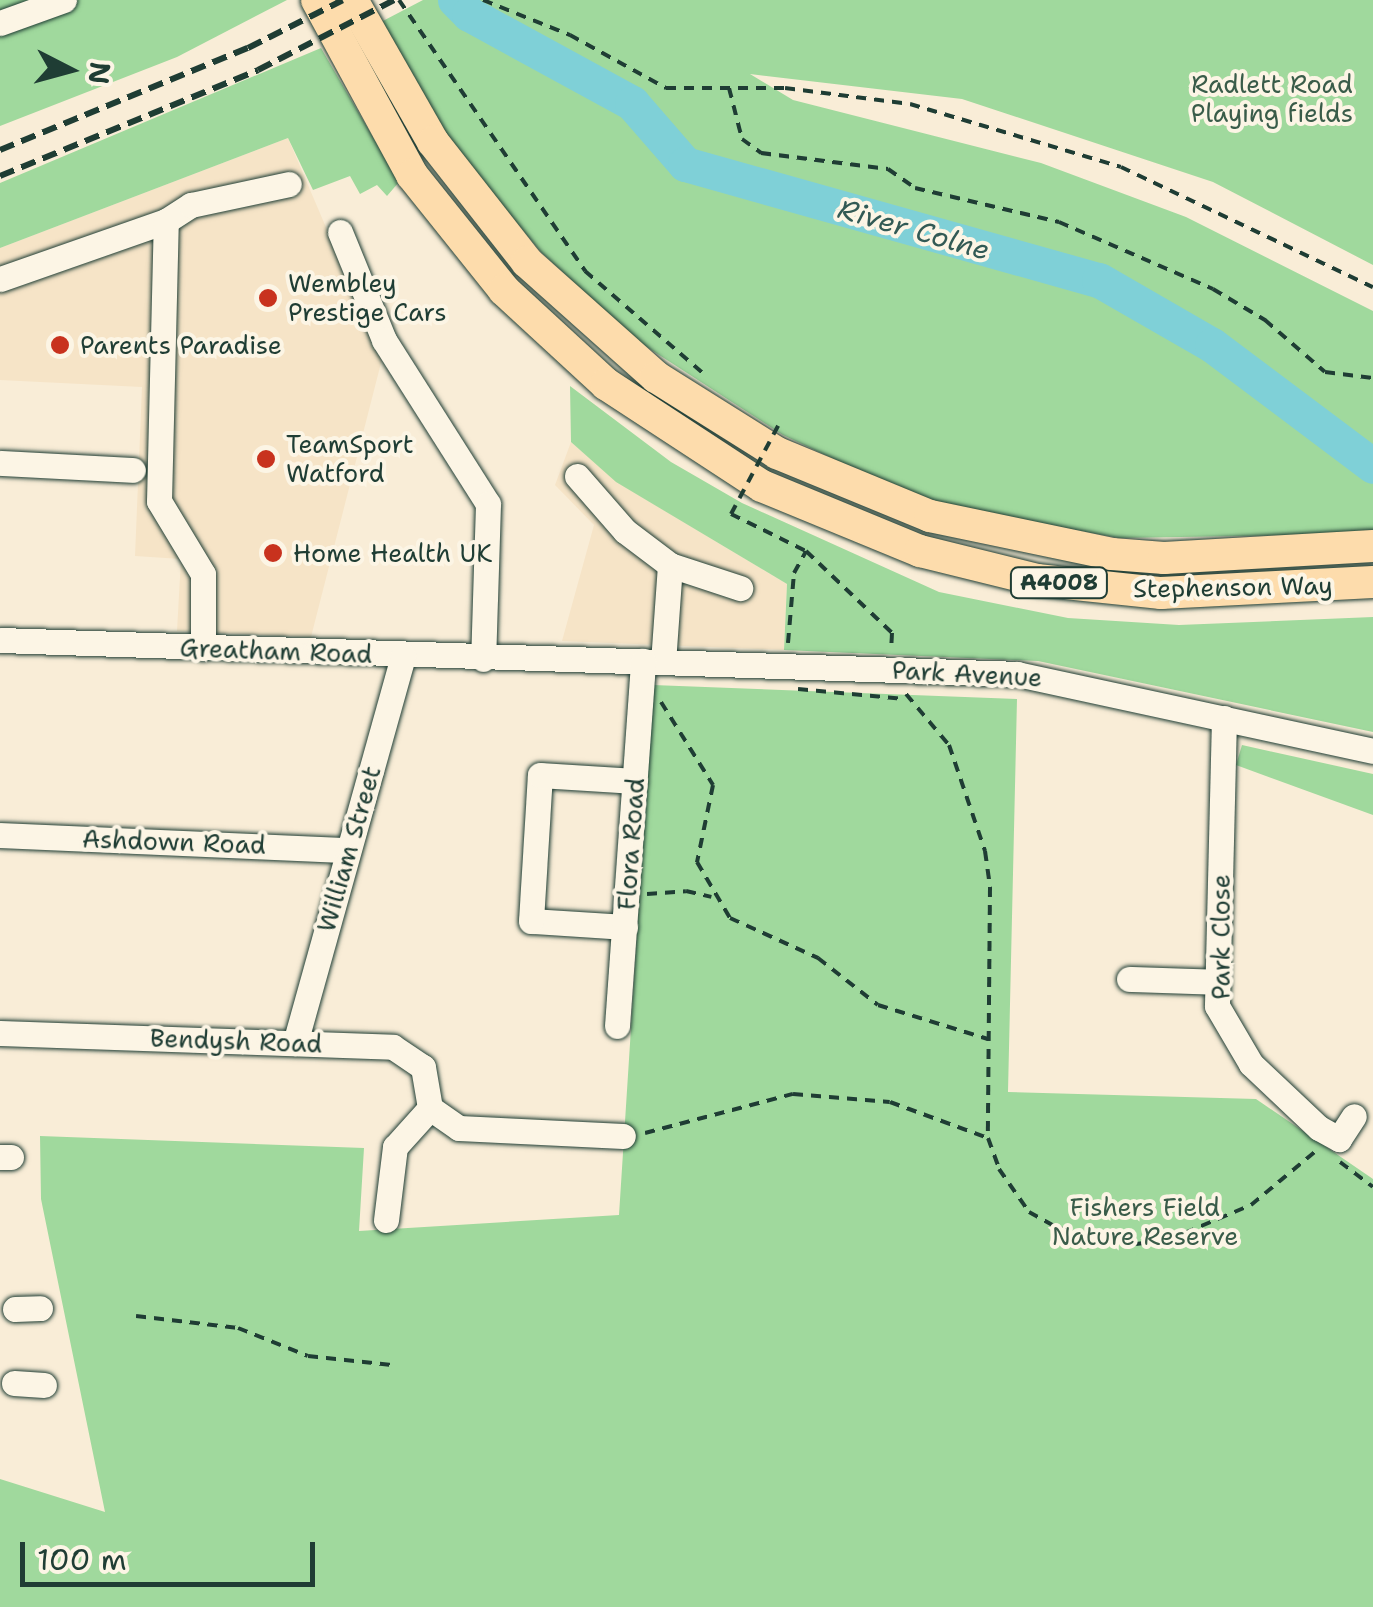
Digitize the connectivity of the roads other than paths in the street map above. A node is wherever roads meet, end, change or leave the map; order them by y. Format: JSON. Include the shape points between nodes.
{"nodes":[{"id":1,"x":64,"y":0,"type":"edge"},
{"id":2,"x":316,"y":0,"type":"edge"},
{"id":3,"x":352,"y":0,"type":"edge"},
{"id":4,"x":11,"y":14,"type":"edge"},
{"id":5,"x":289,"y":184,"type":"dead end"},
{"id":6,"x":166,"y":221,"type":"junction"},
{"id":7,"x":340,"y":232,"type":"dead end"},
{"id":8,"x":0,"y":279,"type":"edge"},
{"id":9,"x":0,"y":463,"type":"edge"},
{"id":10,"x":133,"y":470,"type":"dead end"},
{"id":11,"x":577,"y":476,"type":"dead end"},
{"id":12,"x":1373,"y":546,"type":"edge"},
{"id":13,"x":670,"y":565,"type":"junction"},
{"id":14,"x":1373,"y":582,"type":"edge"},
{"id":15,"x":740,"y":588,"type":"dead end"},
{"id":16,"x":0,"y":640,"type":"edge"},
{"id":17,"x":203,"y":648,"type":"junction"},
{"id":18,"x":403,"y":656,"type":"junction"},
{"id":19,"x":552,"y":657,"type":"joint"},
{"id":20,"x":483,"y":659,"type":"junction"},
{"id":21,"x":653,"y":661,"type":"junction"},
{"id":22,"x":1224,"y":718,"type":"junction"},
{"id":23,"x":1373,"y":751,"type":"edge"},
{"id":24,"x":635,"y":781,"type":"junction"},
{"id":25,"x":0,"y":835,"type":"edge"},
{"id":26,"x":348,"y":850,"type":"junction"},
{"id":27,"x":625,"y":927,"type":"junction"},
{"id":28,"x":1129,"y":980,"type":"dead end"},
{"id":29,"x":1218,"y":982,"type":"junction"},
{"id":30,"x":617,"y":1026,"type":"dead end"},
{"id":31,"x":0,"y":1033,"type":"edge"},
{"id":32,"x":295,"y":1042,"type":"junction"},
{"id":33,"x":430,"y":1108,"type":"junction"},
{"id":34,"x":1354,"y":1116,"type":"dead end"},
{"id":35,"x":623,"y":1136,"type":"road end"},
{"id":36,"x":386,"y":1220,"type":"dead end"},
{"id":37,"x":14,"y":1383,"type":"dead end"},
{"id":38,"x":44,"y":1385,"type":"dead end"}],
"edges":[{"from":1,"to":4,"type":"street"},
{"from":2,"to":14,"type":"main road","name":"Stephenson Way","number":"A4008","via":[[403,161],[492,276],[606,384],[762,486],[920,552],[1037,580],[1161,593]]},
{"from":3,"to":12,"type":"main road","name":"Stephenson Way","number":"A4008","via":[[442,156],[527,262],[656,377],[777,452],[930,516],[1096,552],[1164,558]]},
{"from":5,"to":6,"type":"street","via":[[191,205]]},
{"from":6,"to":8,"type":"street"},
{"from":6,"to":17,"type":"street","via":[[159,501],[203,574]]},
{"from":7,"to":20,"type":"street","via":[[384,340],[488,504]]},
{"from":9,"to":10,"type":"street"},
{"from":11,"to":13,"type":"street","via":[[624,531]]},
{"from":13,"to":15,"type":"street"},
{"from":13,"to":21,"type":"street","name":"Flora Road"},
{"from":16,"to":17,"type":"street","name":"Greatham Road"},
{"from":17,"to":18,"type":"street","name":"Greatham Road"},
{"from":18,"to":20,"type":"street","name":"Greatham Road"},
{"from":18,"to":26,"type":"street","name":"William Street"},
{"from":19,"to":20,"type":"street","name":"Greatham Road"},
{"from":19,"to":21,"type":"street","name":"Park Avenue"},
{"from":21,"to":22,"type":"street","name":"Park Avenue","via":[[1053,679]]},
{"from":21,"to":24,"type":"street","name":"Flora Road","via":[[642,688]]},
{"from":22,"to":23,"type":"street","name":"Park Avenue"},
{"from":22,"to":29,"type":"street","name":"Park Close"},
{"from":24,"to":27,"type":"street","name":"Flora Road"},
{"from":24,"to":27,"type":"street","via":[[540,776],[531,921]]},
{"from":25,"to":26,"type":"street","name":"Ashdown Road"},
{"from":26,"to":32,"type":"street","name":"William Street"},
{"from":27,"to":30,"type":"street","name":"Flora Road"},
{"from":28,"to":29,"type":"street"},
{"from":29,"to":34,"type":"street","name":"Park Close","via":[[1217,1006],[1250,1064],[1339,1139]]},
{"from":31,"to":32,"type":"street","name":"Bendysh Road"},
{"from":32,"to":33,"type":"street","name":"Bendysh Road","via":[[408,1052],[423,1067]]},
{"from":33,"to":35,"type":"street","via":[[459,1128]]},
{"from":33,"to":36,"type":"street","via":[[394,1147]]},
{"from":37,"to":38,"type":"street"}]}
